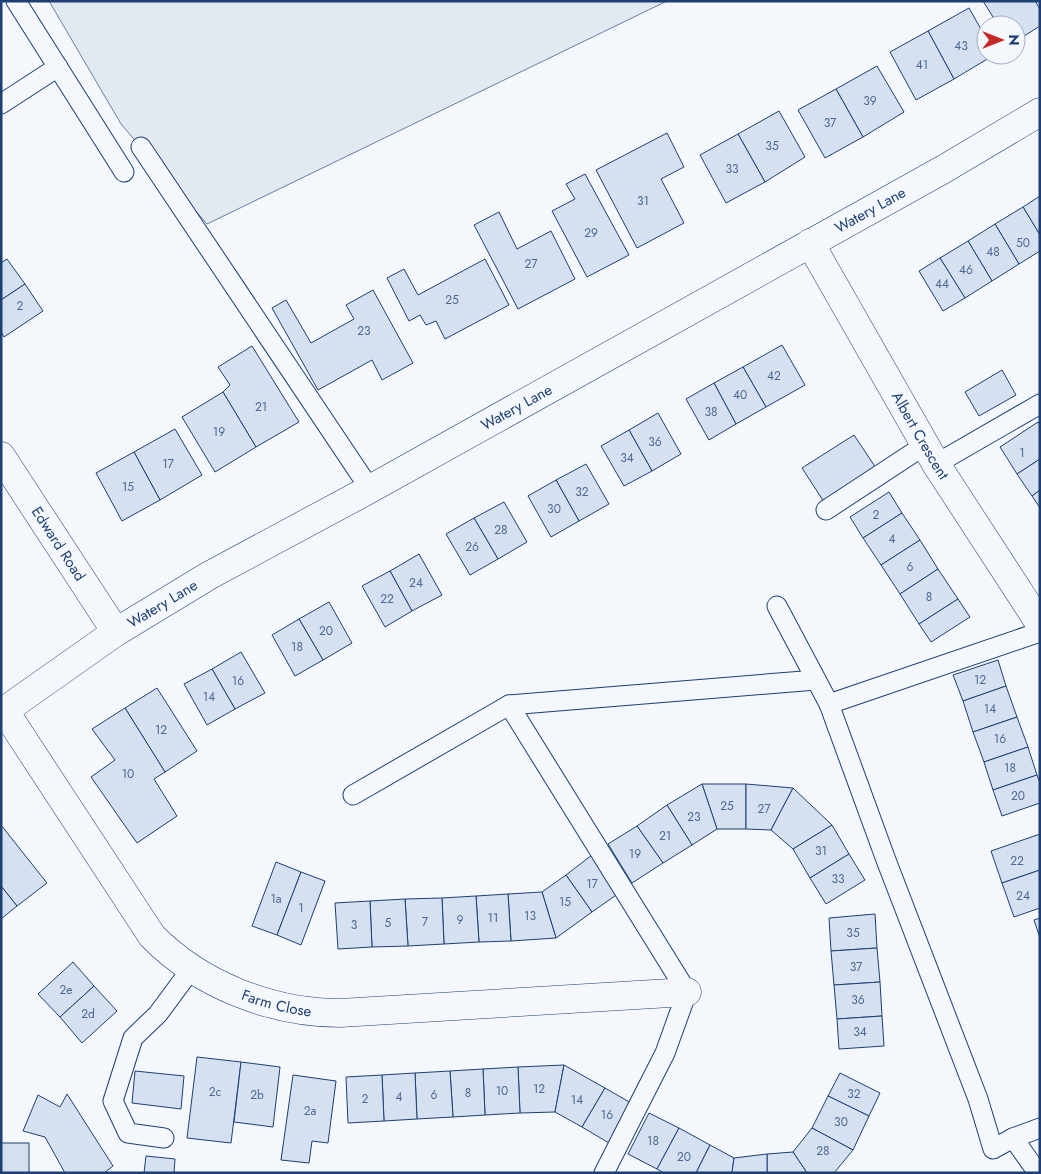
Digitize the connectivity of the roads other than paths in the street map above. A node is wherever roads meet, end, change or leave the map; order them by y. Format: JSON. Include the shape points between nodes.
{"nodes":[{"id":1,"x":16,"y":1,"type":"edge"},
{"id":2,"x":58,"y":67,"type":"junction"},
{"id":3,"x":1,"y":104,"type":"edge"},
{"id":4,"x":1040,"y":112,"type":"edge"},
{"id":5,"x":141,"y":147,"type":"dead end"},
{"id":6,"x":124,"y":172,"type":"dead end"},
{"id":7,"x":810,"y":243,"type":"junction"},
{"id":8,"x":1040,"y":404,"type":"edge"},
{"id":9,"x":930,"y":454,"type":"junction"},
{"id":10,"x":1,"y":456,"type":"edge"},
{"id":11,"x":370,"y":489,"type":"junction"},
{"id":12,"x":826,"y":510,"type":"dead end"},
{"id":13,"x":777,"y":606,"type":"dead end"},
{"id":14,"x":1040,"y":624,"type":"edge"},
{"id":15,"x":116,"y":632,"type":"junction"},
{"id":16,"x":1040,"y":632,"type":"edge"},
{"id":17,"x":816,"y":680,"type":"junction"},
{"id":18,"x":829,"y":704,"type":"junction"},
{"id":19,"x":509,"y":705,"type":"junction"},
{"id":20,"x":3,"y":711,"type":"edge"},
{"id":21,"x":353,"y":794,"type":"dead end"},
{"id":22,"x":192,"y":968,"type":"junction"},
{"id":23,"x":687,"y":992,"type":"junction"},
{"id":24,"x":1040,"y":1128,"type":"edge"},
{"id":25,"x":164,"y":1138,"type":"dead end"},
{"id":26,"x":1012,"y":1138,"type":"junction"},
{"id":27,"x":604,"y":1173,"type":"edge"},
{"id":28,"x":1038,"y":1173,"type":"edge"}],
"edges":[{"from":1,"to":2,"type":"lane"},
{"from":2,"to":3,"type":"lane"},
{"from":2,"to":6,"type":"lane"},
{"from":4,"to":7,"type":"street","name":"Watery Lane"},
{"from":5,"to":11,"type":"lane"},
{"from":7,"to":9,"type":"street","name":"Albert Crescent"},
{"from":7,"to":11,"type":"street","name":"Watery Lane"},
{"from":8,"to":9,"type":"lane"},
{"from":9,"to":12,"type":"lane"},
{"from":9,"to":14,"type":"street","name":"Albert Crescent"},
{"from":10,"to":15,"type":"street","name":"Edward Road"},
{"from":11,"to":15,"type":"street","name":"Watery Lane","via":[[210,575]]},
{"from":13,"to":17,"type":"lane"},
{"from":15,"to":20,"type":"street","name":"Watery Lane"},
{"from":16,"to":18,"type":"lane"},
{"from":17,"to":18,"type":"lane"},
{"from":17,"to":19,"type":"lane"},
{"from":18,"to":26,"type":"lane","via":[[978,1099],[993,1149]]},
{"from":19,"to":21,"type":"lane"},
{"from":19,"to":23,"type":"lane"},
{"from":20,"to":22,"type":"street","name":"Farm Close","via":[[142,924],[164,948]]},
{"from":22,"to":23,"type":"street","name":"Farm Close","via":[[268,1005],[316,1014]]},
{"from":22,"to":25,"type":"lane","via":[[158,1014],[133,1038],[113,1101],[128,1133]]},
{"from":23,"to":27,"type":"lane","via":[[665,1054]]},
{"from":24,"to":26,"type":"lane"},
{"from":26,"to":28,"type":"lane"}]}
